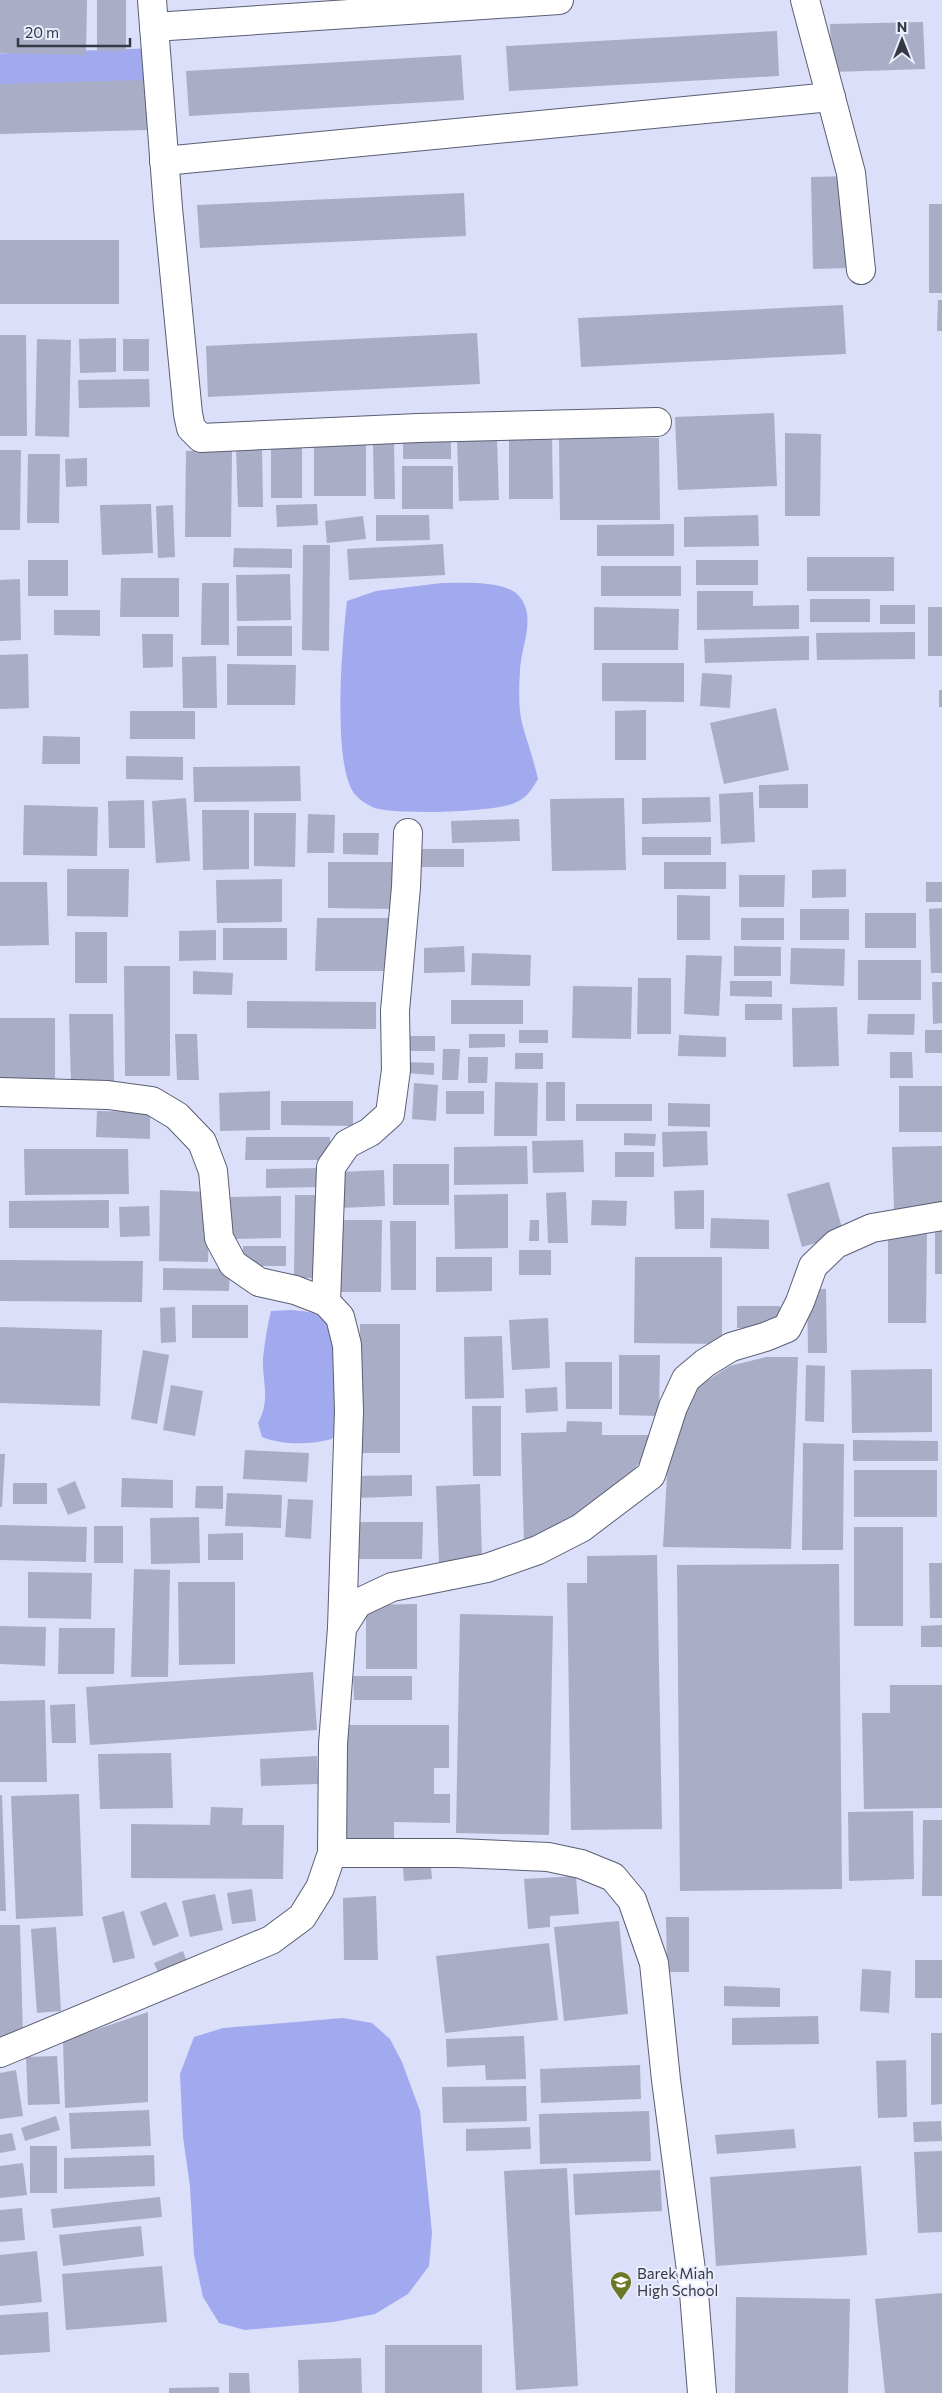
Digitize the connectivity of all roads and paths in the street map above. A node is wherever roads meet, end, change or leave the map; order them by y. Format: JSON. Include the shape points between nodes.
{"nodes":[{"id":1,"x":559,"y":0,"type":"edge"},
{"id":2,"x":805,"y":0,"type":"edge"},
{"id":3,"x":153,"y":13,"type":"edge"},
{"id":4,"x":831,"y":97,"type":"junction"},
{"id":5,"x":164,"y":162,"type":"junction"},
{"id":6,"x":861,"y":270,"type":"dead end"},
{"id":7,"x":658,"y":422,"type":"dead end"},
{"id":8,"x":408,"y":833,"type":"dead end"},
{"id":9,"x":0,"y":1092,"type":"edge"},
{"id":10,"x":942,"y":1216,"type":"edge"},
{"id":11,"x":326,"y":1302,"type":"junction"},
{"id":12,"x":342,"y":1628,"type":"junction"},
{"id":13,"x":332,"y":1853,"type":"junction"},
{"id":14,"x":0,"y":2053,"type":"edge"},
{"id":15,"x":702,"y":2393,"type":"edge"}],
"edges":[{"from":1,"to":3,"type":"street"},
{"from":2,"to":4,"type":"street"},
{"from":3,"to":5,"type":"street"},
{"from":4,"to":5,"type":"street"},
{"from":4,"to":6,"type":"street","via":[[851,173]]},
{"from":5,"to":7,"type":"street","via":[[188,414],[191,428],[201,438]]},
{"from":8,"to":11,"type":"street","via":[[395,1010],[396,1070],[390,1114],[370,1132],[347,1144],[331,1167]]},
{"from":9,"to":11,"type":"street","via":[[108,1094],[152,1101],[176,1116],[202,1142],[213,1171],[219,1238],[233,1264],[259,1282],[295,1290]]},
{"from":10,"to":12,"type":"street","via":[[872,1228],[836,1244],[813,1266],[786,1328],[731,1347],[686,1379],[672,1407],[650,1475],[581,1528],[538,1550],[487,1568],[392,1586],[358,1603]]},
{"from":11,"to":12,"type":"street","via":[[340,1317],[347,1345],[349,1420]]},
{"from":12,"to":13,"type":"street","via":[[333,1744]]},
{"from":13,"to":14,"type":"street","via":[[320,1888],[302,1917],[272,1940]]},
{"from":13,"to":15,"type":"street","via":[[548,1857],[581,1864],[614,1877],[632,1900],[654,1963],[694,2293]]}]}
